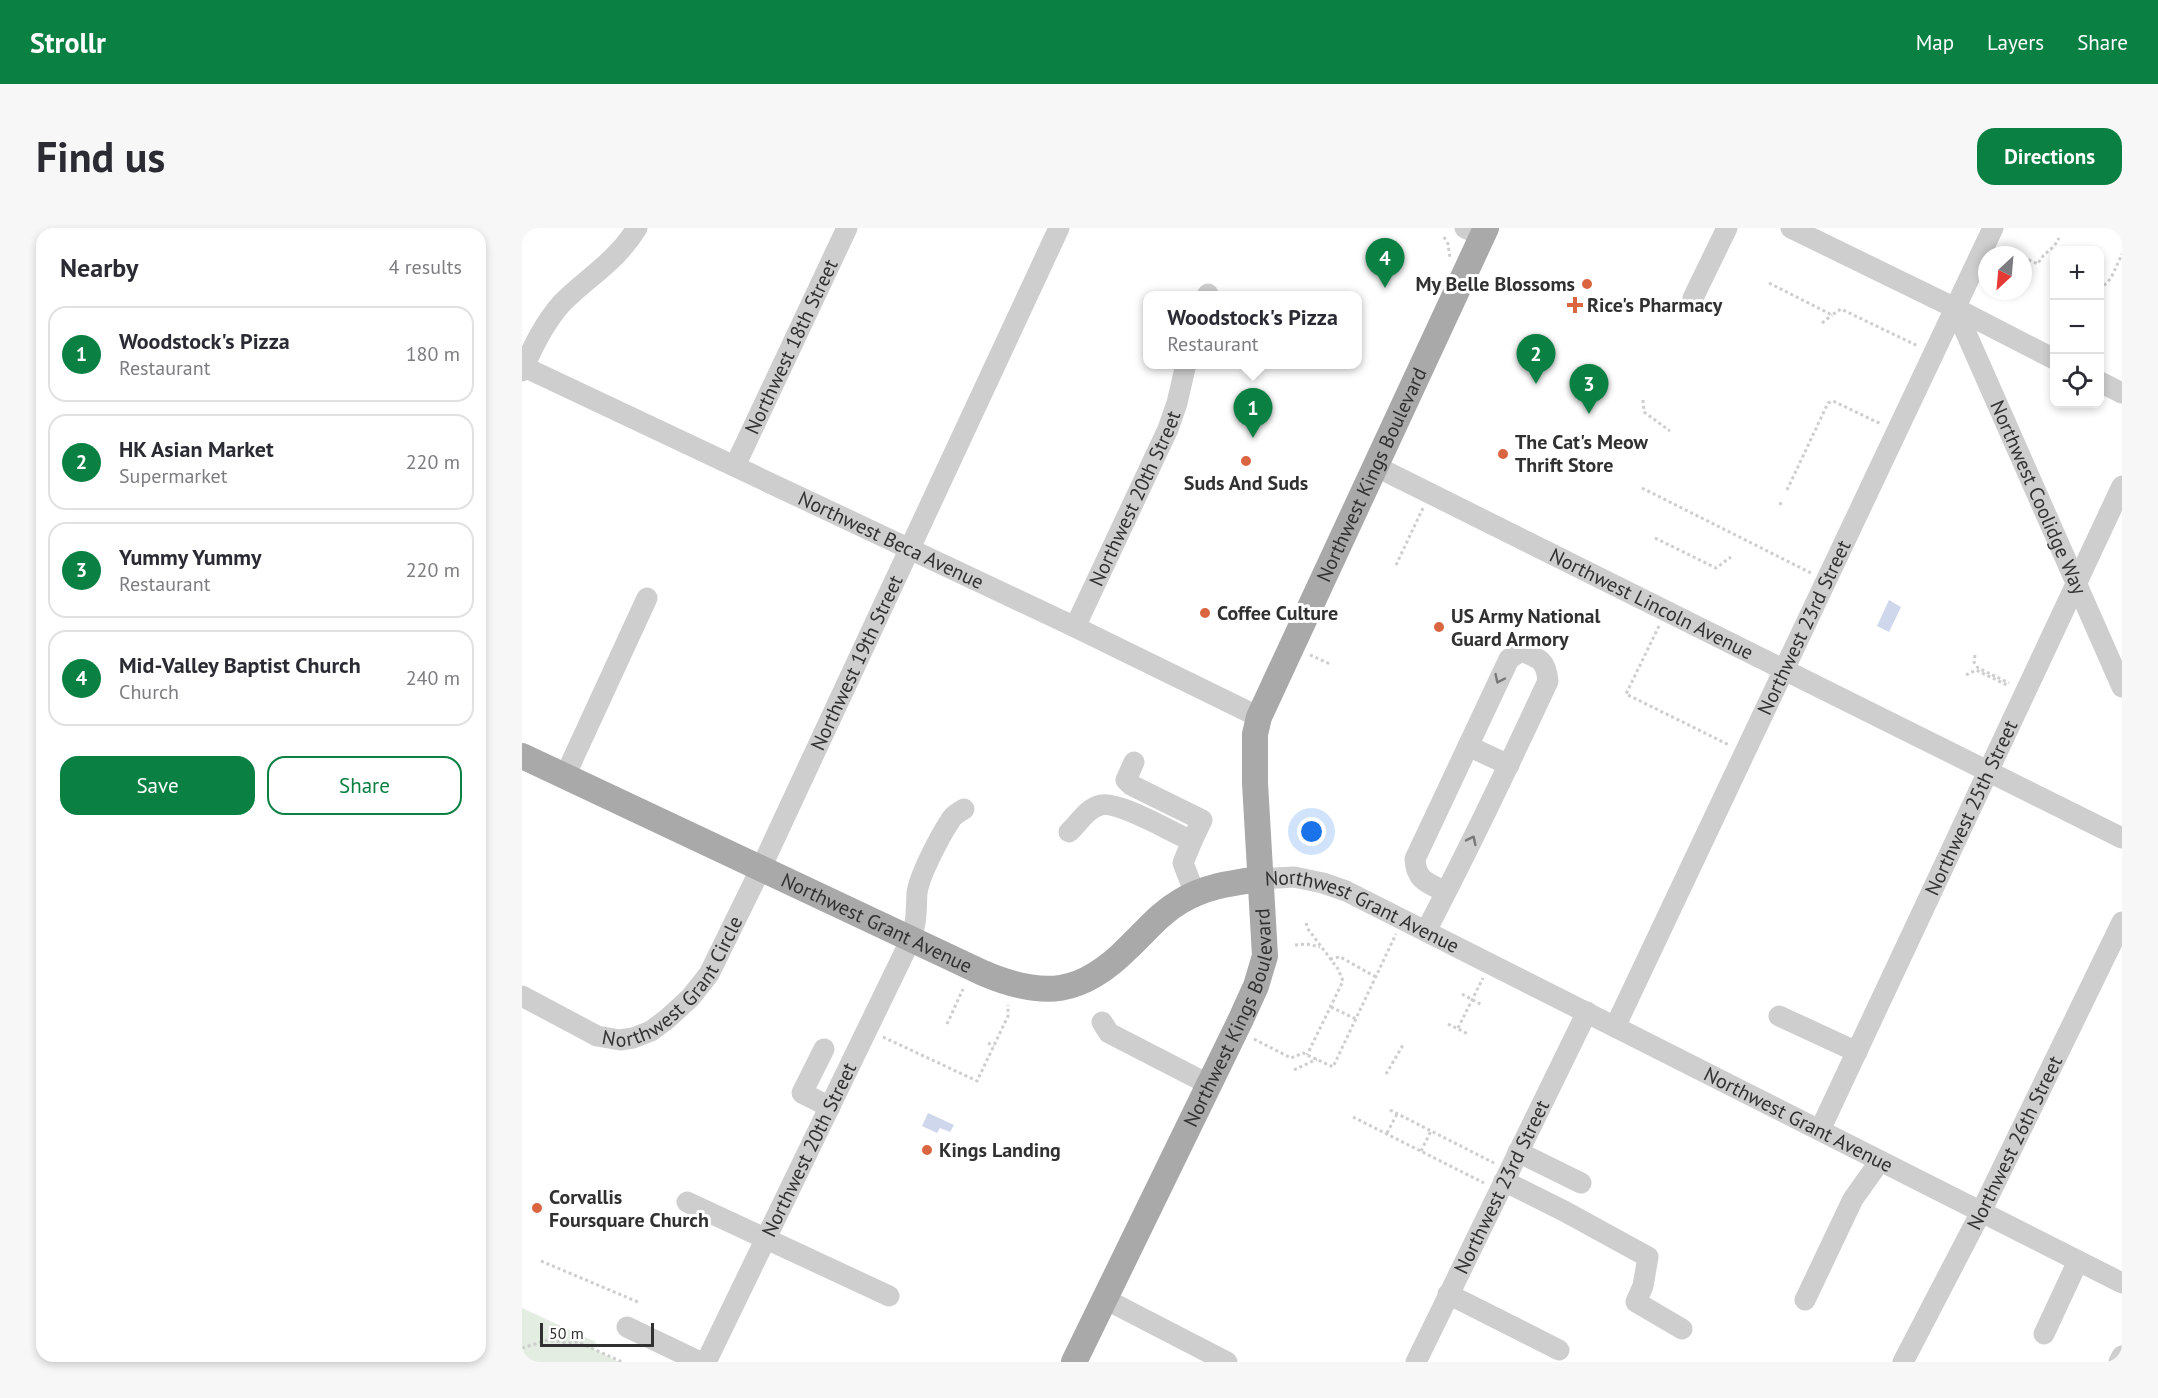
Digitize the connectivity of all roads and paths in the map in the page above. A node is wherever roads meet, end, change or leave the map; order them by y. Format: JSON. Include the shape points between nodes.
{"nodes":[{"id":1,"x":637,"y":228,"type":"edge"},
{"id":2,"x":847,"y":228,"type":"edge"},
{"id":3,"x":1059,"y":228,"type":"edge"},
{"id":4,"x":1727,"y":228,"type":"edge"},
{"id":5,"x":1791,"y":228,"type":"edge"},
{"id":6,"x":1478,"y":231,"type":"edge"},
{"id":7,"x":1996,"y":236,"type":"edge"},
{"id":8,"x":1444,"y":237,"type":"dead end"},
{"id":9,"x":2059,"y":238,"type":"dead end"},
{"id":10,"x":2008,"y":246,"type":"edge"},
{"id":11,"x":2122,"y":254,"type":"edge"},
{"id":12,"x":2032,"y":261,"type":"edge"},
{"id":13,"x":1450,"y":262,"type":"dead end"},
{"id":14,"x":1769,"y":283,"type":"dead end"},
{"id":15,"x":2104,"y":286,"type":"edge"},
{"id":16,"x":1693,"y":298,"type":"dead end"},
{"id":17,"x":1955,"y":308,"type":"junction"},
{"id":18,"x":1832,"y":315,"type":"junction"},
{"id":19,"x":1822,"y":323,"type":"dead end"},
{"id":20,"x":1918,"y":346,"type":"dead end"},
{"id":21,"x":2050,"y":356,"type":"edge"},
{"id":22,"x":523,"y":368,"type":"edge"},
{"id":23,"x":1185,"y":369,"type":"edge"},
{"id":24,"x":2104,"y":384,"type":"edge"},
{"id":25,"x":2122,"y":393,"type":"edge"},
{"id":26,"x":1643,"y":400,"type":"dead end"},
{"id":27,"x":1881,"y":424,"type":"dead end"},
{"id":28,"x":1670,"y":431,"type":"dead end"},
{"id":29,"x":735,"y":466,"type":"junction"},
{"id":30,"x":1375,"y":466,"type":"junction"},
{"id":31,"x":1642,"y":488,"type":"dead end"},
{"id":32,"x":1787,"y":490,"type":"dead end"},
{"id":33,"x":2120,"y":494,"type":"edge"},
{"id":34,"x":1425,"y":504,"type":"dead end"},
{"id":35,"x":1655,"y":538,"type":"dead end"},
{"id":36,"x":910,"y":548,"type":"junction"},
{"id":37,"x":1731,"y":557,"type":"dead end"},
{"id":38,"x":1396,"y":565,"type":"dead end"},
{"id":39,"x":1811,"y":573,"type":"dead end"},
{"id":40,"x":2077,"y":584,"type":"junction"},
{"id":41,"x":647,"y":598,"type":"dead end"},
{"id":42,"x":1660,"y":625,"type":"dead end"},
{"id":43,"x":1075,"y":627,"type":"junction"},
{"id":44,"x":1305,"y":652,"type":"dead end"},
{"id":45,"x":1975,"y":655,"type":"dead end"},
{"id":46,"x":1330,"y":664,"type":"dead end"},
{"id":47,"x":1784,"y":669,"type":"junction"},
{"id":48,"x":1966,"y":675,"type":"dead end"},
{"id":49,"x":2122,"y":687,"type":"edge"},
{"id":50,"x":1259,"y":717,"type":"junction"},
{"id":51,"x":1729,"y":745,"type":"dead end"},
{"id":52,"x":1468,"y":746,"type":"junction"},
{"id":53,"x":522,"y":756,"type":"edge"},
{"id":54,"x":1134,"y":762,"type":"dead end"},
{"id":55,"x":1509,"y":765,"type":"junction"},
{"id":56,"x":1988,"y":772,"type":"junction"},
{"id":57,"x":565,"y":776,"type":"junction"},
{"id":58,"x":964,"y":809,"type":"dead end"},
{"id":59,"x":1069,"y":832,"type":"dead end"},
{"id":60,"x":2122,"y":838,"type":"edge"},
{"id":61,"x":1192,"y":841,"type":"junction"},
{"id":62,"x":761,"y":868,"type":"junction"},
{"id":63,"x":1259,"y":879,"type":"junction"},
{"id":64,"x":1446,"y":892,"type":"junction"},
{"id":65,"x":1195,"y":894,"type":"junction"},
{"id":66,"x":1306,"y":922,"type":"dead end"},
{"id":67,"x":2122,"y":922,"type":"edge"},
{"id":68,"x":1426,"y":931,"type":"junction"},
{"id":69,"x":1396,"y":932,"type":"dead end"},
{"id":70,"x":911,"y":939,"type":"junction"},
{"id":71,"x":1295,"y":945,"type":"dead end"},
{"id":72,"x":1320,"y":947,"type":"junction"},
{"id":73,"x":1330,"y":959,"type":"junction"},
{"id":74,"x":1484,"y":976,"type":"dead end"},
{"id":75,"x":1377,"y":977,"type":"junction"},
{"id":76,"x":963,"y":989,"type":"dead end"},
{"id":77,"x":1462,"y":994,"type":"dead end"},
{"id":78,"x":522,"y":996,"type":"edge"},
{"id":79,"x":1472,"y":999,"type":"junction"},
{"id":80,"x":1008,"y":1005,"type":"dead end"},
{"id":81,"x":1482,"y":1005,"type":"dead end"},
{"id":82,"x":1331,"y":1007,"type":"junction"},
{"id":83,"x":1587,"y":1012,"type":"junction"},
{"id":84,"x":1779,"y":1016,"type":"dead end"},
{"id":85,"x":1356,"y":1019,"type":"junction"},
{"id":86,"x":1102,"y":1022,"type":"dead end"},
{"id":87,"x":948,"y":1024,"type":"dead end"},
{"id":88,"x":1448,"y":1024,"type":"dead end"},
{"id":89,"x":1615,"y":1027,"type":"junction"},
{"id":90,"x":1458,"y":1029,"type":"junction"},
{"id":91,"x":1468,"y":1034,"type":"dead end"},
{"id":92,"x":880,"y":1035,"type":"dead end"},
{"id":93,"x":1254,"y":1039,"type":"dead end"},
{"id":94,"x":988,"y":1043,"type":"dead end"},
{"id":95,"x":1403,"y":1045,"type":"dead end"},
{"id":96,"x":994,"y":1046,"type":"junction"},
{"id":97,"x":824,"y":1049,"type":"dead end"},
{"id":98,"x":1857,"y":1052,"type":"junction"},
{"id":99,"x":1307,"y":1055,"type":"junction"},
{"id":100,"x":1317,"y":1059,"type":"junction"},
{"id":101,"x":1294,"y":1070,"type":"dead end"},
{"id":102,"x":1386,"y":1074,"type":"dead end"},
{"id":103,"x":1208,"y":1083,"type":"junction"},
{"id":104,"x":830,"y":1107,"type":"junction"},
{"id":105,"x":1390,"y":1110,"type":"dead end"},
{"id":106,"x":1396,"y":1114,"type":"junction"},
{"id":107,"x":1353,"y":1117,"type":"dead end"},
{"id":108,"x":1820,"y":1130,"type":"junction"},
{"id":109,"x":1431,"y":1131,"type":"junction"},
{"id":110,"x":1387,"y":1134,"type":"junction"},
{"id":111,"x":1421,"y":1151,"type":"junction"},
{"id":112,"x":1518,"y":1152,"type":"junction"},
{"id":113,"x":1880,"y":1161,"type":"junction"},
{"id":114,"x":1494,"y":1176,"type":"junction"},
{"id":115,"x":1581,"y":1183,"type":"dead end"},
{"id":116,"x":687,"y":1202,"type":"dead end"},
{"id":117,"x":1981,"y":1212,"type":"junction"},
{"id":118,"x":767,"y":1239,"type":"junction"},
{"id":119,"x":541,"y":1261,"type":"dead end"},
{"id":120,"x":2078,"y":1261,"type":"junction"},
{"id":121,"x":2122,"y":1283,"type":"edge"},
{"id":122,"x":1448,"y":1294,"type":"junction"},
{"id":123,"x":889,"y":1296,"type":"dead end"},
{"id":124,"x":1105,"y":1299,"type":"junction"},
{"id":125,"x":1805,"y":1300,"type":"dead end"},
{"id":126,"x":638,"y":1302,"type":"dead end"},
{"id":127,"x":627,"y":1327,"type":"dead end"},
{"id":128,"x":1682,"y":1329,"type":"dead end"},
{"id":129,"x":2043,"y":1334,"type":"dead end"},
{"id":130,"x":522,"y":1348,"type":"edge"},
{"id":131,"x":1559,"y":1350,"type":"dead end"},
{"id":132,"x":2122,"y":1356,"type":"edge"},
{"id":133,"x":622,"y":1362,"type":"edge"},
{"id":134,"x":700,"y":1362,"type":"edge"},
{"id":135,"x":706,"y":1362,"type":"edge"},
{"id":136,"x":1074,"y":1362,"type":"edge"},
{"id":137,"x":1227,"y":1362,"type":"edge"},
{"id":138,"x":1416,"y":1362,"type":"edge"},
{"id":139,"x":1903,"y":1362,"type":"edge"},
{"id":140,"x":2119,"y":1362,"type":"edge"}],
"edges":[{"from":1,"to":22,"type":"street","via":[[614,259],[550,318]]},
{"from":2,"to":29,"type":"street","name":"Northwest 18th Street"},
{"from":3,"to":36,"type":"street","name":"Northwest 19th Street"},
{"from":4,"to":16,"type":"street"},
{"from":5,"to":17,"type":"street"},
{"from":6,"to":30,"type":"main road","name":"Northwest Kings Boulevard"},
{"from":7,"to":10,"type":"path"},
{"from":7,"to":17,"type":"street","name":"Northwest 23rd Street"},
{"from":8,"to":13,"type":"path"},
{"from":9,"to":12,"type":"path","via":[[2054,248],[2042,254],[2038,264]]},
{"from":11,"to":15,"type":"path"},
{"from":14,"to":18,"type":"path"},
{"from":17,"to":21,"type":"street"},
{"from":17,"to":40,"type":"street","name":"Northwest Coolidge Way"},
{"from":17,"to":47,"type":"street","name":"Northwest 23rd Street"},
{"from":18,"to":19,"type":"path"},
{"from":18,"to":20,"type":"path","via":[[1841,309]]},
{"from":22,"to":29,"type":"street","name":"Northwest Beca Avenue"},
{"from":23,"to":43,"type":"street","name":"Northwest 20th Street","via":[[1168,429]]},
{"from":24,"to":25,"type":"street"},
{"from":26,"to":28,"type":"path","via":[[1644,412]]},
{"from":27,"to":32,"type":"path","via":[[1833,401],[1828,403]]},
{"from":29,"to":36,"type":"street","name":"Northwest Beca Avenue"},
{"from":30,"to":47,"type":"street","name":"Northwest Lincoln Avenue"},
{"from":30,"to":50,"type":"main road","name":"Northwest Kings Boulevard"},
{"from":31,"to":39,"type":"path"},
{"from":33,"to":40,"type":"street","name":"Northwest 25th Street"},
{"from":34,"to":38,"type":"path"},
{"from":35,"to":37,"type":"path","via":[[1716,568]]},
{"from":36,"to":43,"type":"street","name":"Northwest Beca Avenue"},
{"from":36,"to":62,"type":"street","name":"Northwest 19th Street"},
{"from":40,"to":49,"type":"street","name":"Northwest Coolidge Way"},
{"from":40,"to":56,"type":"street","name":"Northwest 25th Street"},
{"from":41,"to":57,"type":"street"},
{"from":42,"to":51,"type":"path","via":[[1626,694]]},
{"from":43,"to":50,"type":"street","name":"Northwest Beca Avenue"},
{"from":44,"to":46,"type":"path"},
{"from":45,"to":48,"type":"path","via":[[1978,668],[2008,684],[1976,670]]},
{"from":47,"to":56,"type":"street","name":"Northwest Lincoln Avenue"},
{"from":47,"to":89,"type":"street","name":"Northwest 23rd Street"},
{"from":50,"to":63,"type":"main road","name":"Northwest Kings Boulevard","via":[[1254,772]]},
{"from":52,"to":55,"type":"street"},
{"from":55,"to":52,"type":"street","one_way":true,"via":[[1548,681],[1547,668],[1538,657],[1521,651],[1509,658]]},
{"from":52,"to":64,"type":"street","via":[[1415,859],[1416,871],[1425,882]]},
{"from":53,"to":57,"type":"main road","name":"Northwest Grant Avenue"},
{"from":54,"to":61,"type":"street","via":[[1126,780],[1131,785],[1202,820]]},
{"from":64,"to":55,"type":"street","one_way":true},
{"from":56,"to":60,"type":"street","name":"Northwest Lincoln Avenue"},
{"from":56,"to":98,"type":"street","name":"Northwest 25th Street"},
{"from":57,"to":62,"type":"main road","name":"Northwest Grant Avenue"},
{"from":58,"to":70,"type":"street","name":"Northwest 20th Street","via":[[950,820],[921,880]]},
{"from":59,"to":61,"type":"street","via":[[1100,805],[1116,806]]},
{"from":61,"to":65,"type":"street","via":[[1183,863]]},
{"from":62,"to":70,"type":"main road","name":"Northwest Grant Avenue"},
{"from":62,"to":78,"type":"street","name":"Northwest Grant Circle","via":[[709,974],[690,998],[651,1031],[620,1040],[597,1036]]},
{"from":63,"to":65,"type":"main road","name":"Northwest Grant Avenue","via":[[1221,884]]},
{"from":63,"to":68,"type":"street","name":"Northwest Grant Avenue","via":[[1294,877],[1323,883]]},
{"from":63,"to":103,"type":"main road","name":"Northwest Kings Boulevard","via":[[1265,934],[1262,969]]},
{"from":64,"to":68,"type":"street"},
{"from":65,"to":70,"type":"main road","name":"Northwest Grant Avenue","via":[[1164,912],[1101,972],[1060,988],[1008,983]]},
{"from":66,"to":72,"type":"path"},
{"from":67,"to":117,"type":"street","name":"Northwest 26th Street"},
{"from":68,"to":83,"type":"street","name":"Northwest Grant Avenue"},
{"from":69,"to":75,"type":"path"},
{"from":70,"to":104,"type":"street","name":"Northwest 20th Street"},
{"from":71,"to":72,"type":"path"},
{"from":72,"to":73,"type":"path"},
{"from":73,"to":75,"type":"path","via":[[1343,958]]},
{"from":73,"to":82,"type":"path","via":[[1343,981]]},
{"from":74,"to":79,"type":"path"},
{"from":75,"to":85,"type":"path"},
{"from":76,"to":87,"type":"path"},
{"from":77,"to":79,"type":"path"},
{"from":79,"to":81,"type":"path"},
{"from":79,"to":90,"type":"path"},
{"from":80,"to":96,"type":"path","via":[[1008,1016]]},
{"from":82,"to":85,"type":"path"},
{"from":82,"to":99,"type":"path"},
{"from":83,"to":89,"type":"street","name":"Northwest Grant Avenue"},
{"from":83,"to":112,"type":"street","name":"Northwest 23rd Street"},
{"from":84,"to":98,"type":"street"},
{"from":85,"to":100,"type":"path","via":[[1333,1067]]},
{"from":86,"to":103,"type":"street","via":[[1109,1033]]},
{"from":88,"to":90,"type":"path"},
{"from":89,"to":108,"type":"street","name":"Northwest Grant Avenue"},
{"from":90,"to":91,"type":"path"},
{"from":92,"to":96,"type":"path","via":[[977,1082]]},
{"from":93,"to":99,"type":"path","via":[[1291,1059]]},
{"from":94,"to":96,"type":"path"},
{"from":95,"to":102,"type":"path"},
{"from":97,"to":104,"type":"street","via":[[802,1093]]},
{"from":98,"to":108,"type":"street","name":"Northwest 25th Street"},
{"from":99,"to":100,"type":"path"},
{"from":100,"to":101,"type":"path"},
{"from":103,"to":124,"type":"main road","name":"Northwest Kings Boulevard"},
{"from":104,"to":118,"type":"street","name":"Northwest 20th Street"},
{"from":105,"to":106,"type":"path"},
{"from":106,"to":109,"type":"path"},
{"from":106,"to":110,"type":"path"},
{"from":107,"to":110,"type":"path"},
{"from":108,"to":113,"type":"street","name":"Northwest Grant Avenue"},
{"from":109,"to":111,"type":"path"},
{"from":109,"to":114,"type":"path"},
{"from":110,"to":111,"type":"path"},
{"from":111,"to":114,"type":"path"},
{"from":112,"to":114,"type":"street","name":"Northwest 23rd Street"},
{"from":112,"to":115,"type":"street"},
{"from":113,"to":117,"type":"street","name":"Northwest Grant Avenue"},
{"from":113,"to":125,"type":"street","via":[[1853,1198]]},
{"from":114,"to":122,"type":"street","name":"Northwest 23rd Street"},
{"from":114,"to":128,"type":"street","via":[[1648,1257],[1636,1302]]},
{"from":116,"to":118,"type":"street"},
{"from":117,"to":120,"type":"street","name":"Northwest Grant Avenue"},
{"from":117,"to":139,"type":"street","name":"Northwest 26th Street"},
{"from":118,"to":123,"type":"street"},
{"from":118,"to":135,"type":"street","name":"Northwest 20th Street"},
{"from":119,"to":126,"type":"path"},
{"from":120,"to":121,"type":"street","name":"Northwest Grant Avenue"},
{"from":120,"to":129,"type":"street"},
{"from":122,"to":131,"type":"street"},
{"from":122,"to":138,"type":"street","name":"Northwest 23rd Street"},
{"from":124,"to":136,"type":"main road","name":"Northwest Kings Boulevard"},
{"from":124,"to":137,"type":"street"},
{"from":127,"to":134,"type":"street"},
{"from":130,"to":133,"type":"path","via":[[548,1340],[578,1342]]},
{"from":132,"to":140,"type":"street"}]}
